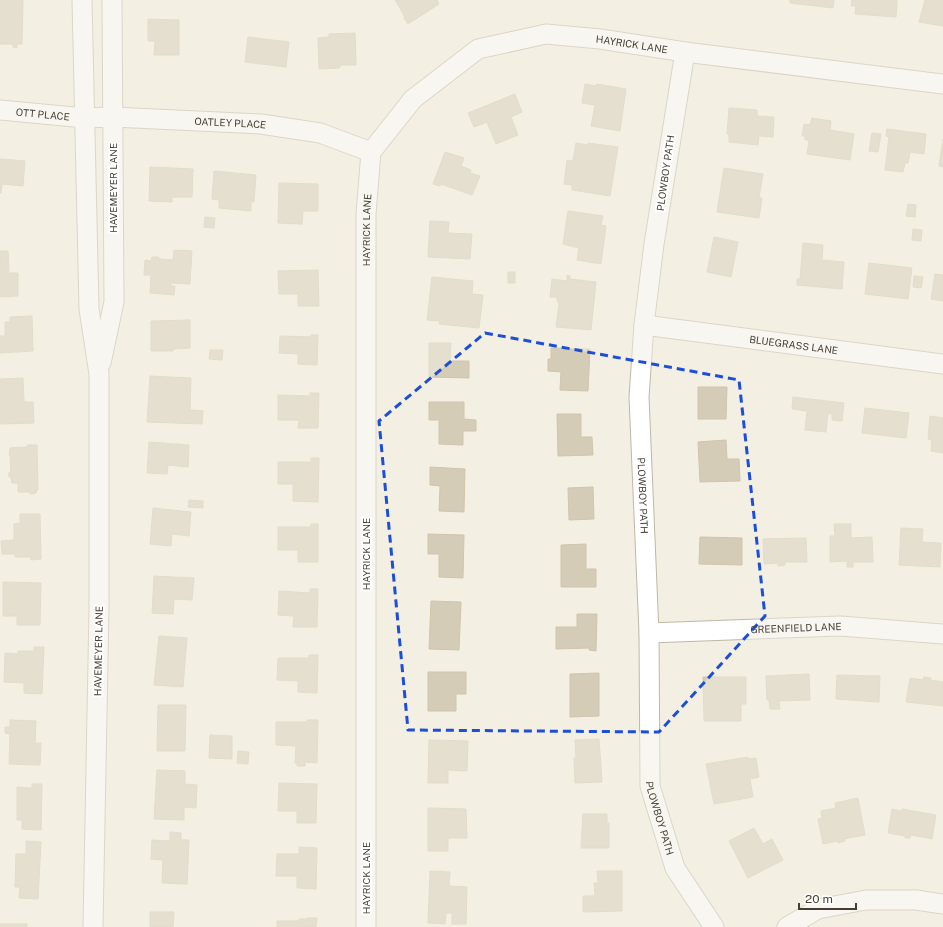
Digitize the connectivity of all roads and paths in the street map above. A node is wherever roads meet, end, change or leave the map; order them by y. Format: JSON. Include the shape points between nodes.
{"nodes":[{"id":1,"x":82,"y":0,"type":"edge"},
{"id":2,"x":112,"y":0,"type":"edge"},
{"id":3,"x":685,"y":52,"type":"junction"},
{"id":4,"x":943,"y":84,"type":"edge"},
{"id":5,"x":0,"y":110,"type":"edge"},
{"id":6,"x":113,"y":117,"type":"junction"},
{"id":7,"x":85,"y":118,"type":"junction"},
{"id":8,"x":371,"y":152,"type":"junction"},
{"id":9,"x":644,"y":325,"type":"junction"},
{"id":10,"x":943,"y":364,"type":"edge"},
{"id":11,"x":99,"y":374,"type":"junction"},
{"id":12,"x":649,"y":633,"type":"junction"},
{"id":13,"x":943,"y":634,"type":"edge"},
{"id":14,"x":943,"y":904,"type":"edge"},
{"id":15,"x":93,"y":927,"type":"edge"},
{"id":16,"x":366,"y":927,"type":"edge"},
{"id":17,"x":714,"y":927,"type":"edge"},
{"id":18,"x":787,"y":927,"type":"edge"}],
"edges":[{"from":1,"to":7,"type":"street","name":"HAVEMEYER LANE"},
{"from":2,"to":6,"type":"street","name":"HAVEMEYER LANE"},
{"from":3,"to":4,"type":"street","name":"HAYRICK LANE"},
{"from":3,"to":8,"type":"street","name":"HAYRICK LANE","via":[[546,34],[478,49],[413,99]]},
{"from":3,"to":9,"type":"street","name":"PLOWBOY PATH","via":[[654,244]]},
{"from":5,"to":7,"type":"street","name":"OTT PLACE"},
{"from":6,"to":7,"type":"street","name":"OATLEY PLACE"},
{"from":6,"to":8,"type":"street","name":"OATLEY PLACE","via":[[262,124],[320,133]]},
{"from":6,"to":11,"type":"street","name":"HAVEMEYER LANE","via":[[114,302]]},
{"from":7,"to":11,"type":"street","name":"HAVEMEYER LANE","via":[[89,309]]},
{"from":8,"to":16,"type":"street","name":"HAYRICK LANE","via":[[366,214]]},
{"from":9,"to":10,"type":"street","name":"BLUEGRASS LANE"},
{"from":9,"to":12,"type":"street","name":"PLOWBOY PATH","via":[[639,397]]},
{"from":11,"to":15,"type":"street","name":"HAVEMEYER LANE","via":[[99,609]]},
{"from":12,"to":13,"type":"street","name":"GREENFIELD LANE","via":[[840,626]]},
{"from":12,"to":17,"type":"street","name":"PLOWBOY PATH","via":[[650,786],[675,868]]},
{"from":14,"to":18,"type":"street","via":[[916,900],[866,900],[818,909]]}]}
